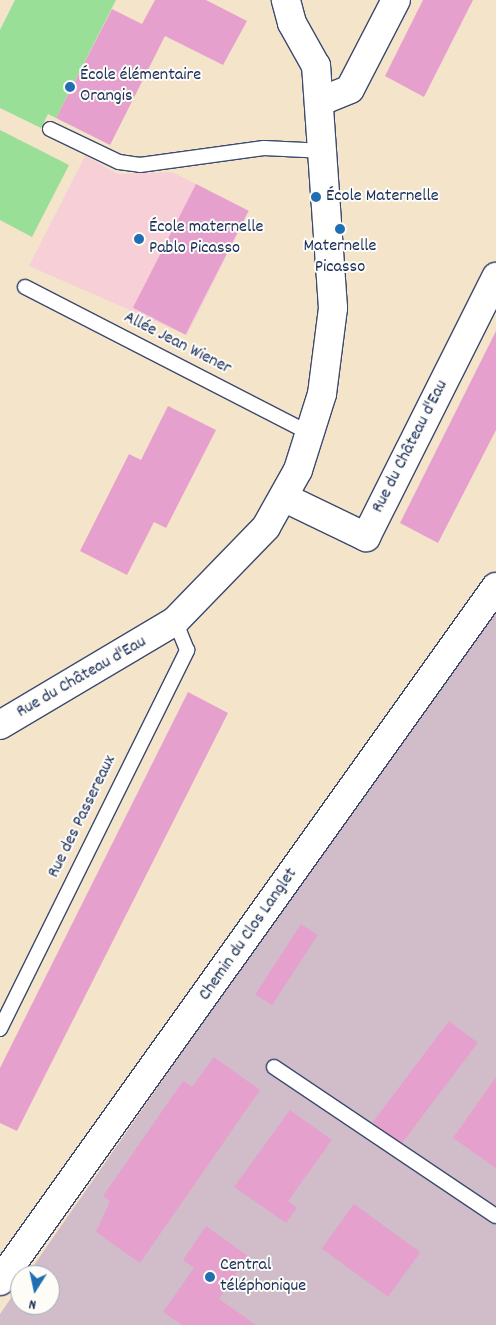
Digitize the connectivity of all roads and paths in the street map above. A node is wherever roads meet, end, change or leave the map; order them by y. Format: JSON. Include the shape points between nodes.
{"nodes":[{"id":1,"x":286,"y":0,"type":"edge"},
{"id":2,"x":396,"y":0,"type":"edge"},
{"id":3,"x":321,"y":101,"type":"junction"},
{"id":4,"x":50,"y":129,"type":"dead end"},
{"id":5,"x":325,"y":151,"type":"junction"},
{"id":6,"x":496,"y":277,"type":"edge"},
{"id":7,"x":25,"y":287,"type":"dead end"},
{"id":8,"x":311,"y":434,"type":"junction"},
{"id":9,"x":285,"y":498,"type":"junction"},
{"id":10,"x":496,"y":587,"type":"edge"},
{"id":11,"x":175,"y":621,"type":"junction"},
{"id":12,"x":0,"y":724,"type":"edge"},
{"id":13,"x":0,"y":1029,"type":"edge"},
{"id":14,"x":274,"y":1067,"type":"dead end"},
{"id":15,"x":496,"y":1216,"type":"edge"},
{"id":16,"x":0,"y":1281,"type":"edge"}],
"edges":[{"from":1,"to":3,"type":"street","name":"Rue du Château d'Eau","via":[[292,23],[312,52]]},
{"from":2,"to":3,"type":"street","via":[[350,89]]},
{"from":3,"to":5,"type":"street","name":"Rue du Château d'Eau"},
{"from":4,"to":5,"type":"lane","via":[[119,162],[140,165],[264,148]]},
{"from":5,"to":8,"type":"street","name":"Rue du Château d'Eau","via":[[332,343]]},
{"from":6,"to":9,"type":"street","name":"Rue du Château d'Eau","via":[[366,536]]},
{"from":7,"to":8,"type":"lane","name":"Allée Jean Wiener"},
{"from":8,"to":9,"type":"street","name":"Rue du Château d'Eau"},
{"from":9,"to":11,"type":"street","name":"Rue du Château d'Eau","via":[[234,564]]},
{"from":10,"to":16,"type":"street","name":"Chemin du Clos Langlet"},
{"from":11,"to":12,"type":"street","name":"Rue du Château d'Eau"},
{"from":11,"to":13,"type":"lane","name":"Rue des Passereaux","via":[[187,650]]},
{"from":14,"to":15,"type":"lane"}]}
